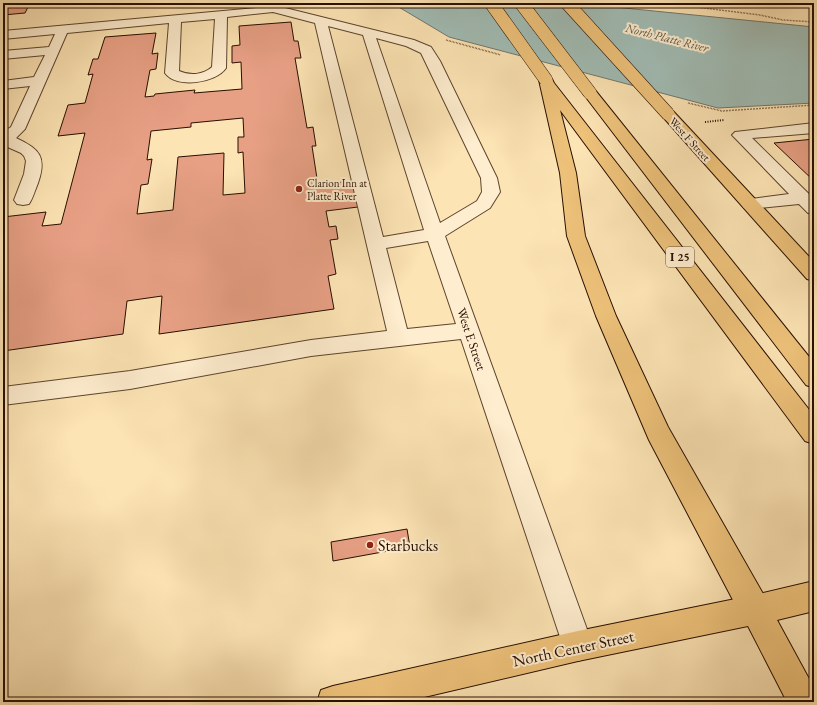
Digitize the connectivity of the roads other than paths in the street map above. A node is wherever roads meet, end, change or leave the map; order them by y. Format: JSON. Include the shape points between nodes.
{"nodes":[{"id":1,"x":251,"y":3,"type":"edge"},
{"id":2,"x":491,"y":3,"type":"edge"},
{"id":3,"x":521,"y":3,"type":"edge"},
{"id":4,"x":567,"y":3,"type":"edge"},
{"id":5,"x":276,"y":9,"type":"junction"},
{"id":6,"x":221,"y":15,"type":"junction"},
{"id":7,"x":175,"y":19,"type":"junction"},
{"id":8,"x":320,"y":20,"type":"junction"},
{"id":9,"x":63,"y":29,"type":"junction"},
{"id":10,"x":368,"y":32,"type":"junction"},
{"id":11,"x":3,"y":35,"type":"edge"},
{"id":12,"x":54,"y":50,"type":"junction"},
{"id":13,"x":3,"y":55,"type":"edge"},
{"id":14,"x":546,"y":80,"type":"junction"},
{"id":15,"x":39,"y":81,"type":"junction"},
{"id":16,"x":3,"y":85,"type":"edge"},
{"id":17,"x":814,"y":128,"type":"edge"},
{"id":18,"x":5,"y":139,"type":"edge"},
{"id":19,"x":23,"y":200,"type":"dead end"},
{"id":20,"x":750,"y":204,"type":"junction"},
{"id":21,"x":808,"y":204,"type":"edge"},
{"id":22,"x":435,"y":234,"type":"junction"},
{"id":23,"x":376,"y":244,"type":"junction"},
{"id":24,"x":810,"y":265,"type":"edge"},
{"id":25,"x":469,"y":330,"type":"junction"},
{"id":26,"x":399,"y":338,"type":"junction"},
{"id":27,"x":814,"y":379,"type":"edge"},
{"id":28,"x":3,"y":396,"type":"edge"},
{"id":29,"x":814,"y":434,"type":"edge"},
{"id":30,"x":814,"y":596,"type":"edge"},
{"id":31,"x":755,"y":610,"type":"junction"},
{"id":32,"x":578,"y":646,"type":"junction"},
{"id":33,"x":333,"y":702,"type":"edge"},
{"id":34,"x":804,"y":702,"type":"edge"}],
"edges":[{"from":1,"to":5,"type":"street"},
{"from":2,"to":14,"type":"main road","number":"I 25","bridge":true},
{"from":3,"to":27,"type":"main road","number":"I 25","bridge":true},
{"from":4,"to":20,"type":"main road","name":"West F Street","bridge":true},
{"from":5,"to":6,"type":"street"},
{"from":5,"to":8,"type":"street"},
{"from":6,"to":7,"type":"street"},
{"from":6,"to":7,"type":"street","via":[[219,68],[200,77],[179,77],[172,73]]},
{"from":7,"to":9,"type":"street","via":[[162,15]]},
{"from":8,"to":10,"type":"street"},
{"from":8,"to":23,"type":"street"},
{"from":9,"to":11,"type":"street"},
{"from":9,"to":12,"type":"street"},
{"from":10,"to":22,"type":"street","name":"West E Street"},
{"from":10,"to":22,"type":"street","via":[[426,50],[489,178],[490,192],[484,204]]},
{"from":12,"to":13,"type":"street"},
{"from":12,"to":15,"type":"street"},
{"from":14,"to":29,"type":"main road","number":"I 25"},
{"from":14,"to":31,"type":"main road","via":[[568,173],[576,236],[606,316],[658,434]]},
{"from":15,"to":16,"type":"street"},
{"from":15,"to":18,"type":"street","via":[[18,129]]},
{"from":17,"to":21,"type":"street","via":[[740,135]]},
{"from":18,"to":19,"type":"street","via":[[30,152],[34,159],[33,171]]},
{"from":20,"to":21,"type":"street"},
{"from":20,"to":24,"type":"main road","name":"West F Street"},
{"from":22,"to":23,"type":"street"},
{"from":22,"to":25,"type":"street","name":"West E Street"},
{"from":23,"to":26,"type":"street"},
{"from":25,"to":26,"type":"street"},
{"from":25,"to":32,"type":"street","name":"West E Street"},
{"from":26,"to":28,"type":"street","via":[[311,348],[130,380]]},
{"from":30,"to":31,"type":"main road","name":"North Center Street"},
{"from":31,"to":32,"type":"main road","name":"North Center Street"},
{"from":31,"to":34,"type":"main road"},
{"from":32,"to":33,"type":"main road","name":"North Center Street"}]}
